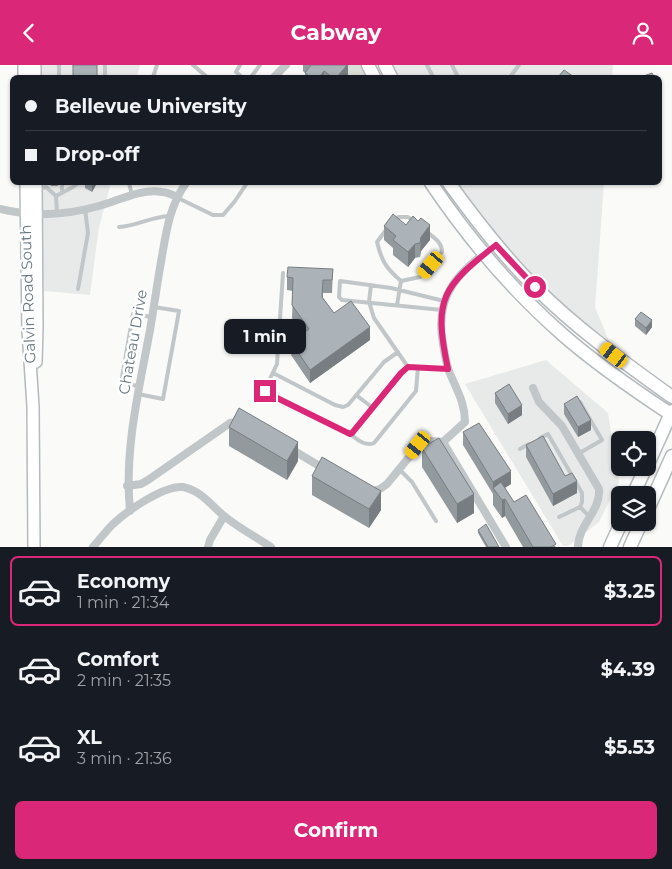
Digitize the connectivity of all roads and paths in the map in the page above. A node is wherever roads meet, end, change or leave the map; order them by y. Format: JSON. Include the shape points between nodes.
{"nodes":[{"id":1,"x":193,"y":65,"type":"edge"},
{"id":2,"x":240,"y":65,"type":"edge"},
{"id":3,"x":205,"y":75,"type":"edge"},
{"id":4,"x":240,"y":75,"type":"edge"},
{"id":5,"x":26,"y":185,"type":"edge"},
{"id":6,"x":62,"y":185,"type":"edge"},
{"id":7,"x":75,"y":185,"type":"edge"},
{"id":8,"x":130,"y":185,"type":"edge"},
{"id":9,"x":185,"y":185,"type":"edge"},
{"id":10,"x":247,"y":185,"type":"edge"},
{"id":11,"x":432,"y":185,"type":"edge"},
{"id":12,"x":451,"y":185,"type":"edge"},
{"id":13,"x":41,"y":186,"type":"edge"},
{"id":14,"x":62,"y":193,"type":"junction"},
{"id":15,"x":132,"y":195,"type":"junction"},
{"id":16,"x":56,"y":196,"type":"junction"},
{"id":17,"x":176,"y":197,"type":"junction"},
{"id":18,"x":0,"y":209,"type":"edge"},
{"id":19,"x":85,"y":209,"type":"junction"},
{"id":20,"x":57,"y":213,"type":"junction"},
{"id":21,"x":31,"y":214,"type":"junction"},
{"id":22,"x":169,"y":216,"type":"junction"},
{"id":23,"x":414,"y":222,"type":"edge"},
{"id":24,"x":392,"y":223,"type":"edge"},
{"id":25,"x":119,"y":227,"type":"dead end"},
{"id":26,"x":421,"y":227,"type":"edge"},
{"id":27,"x":387,"y":229,"type":"edge"},
{"id":28,"x":496,"y":245,"type":"junction"},
{"id":29,"x":484,"y":254,"type":"junction"},
{"id":30,"x":283,"y":273,"type":"dead end"},
{"id":31,"x":401,"y":281,"type":"junction"},
{"id":32,"x":371,"y":285,"type":"junction"},
{"id":33,"x":78,"y":289,"type":"dead end"},
{"id":34,"x":399,"y":290,"type":"junction"},
{"id":35,"x":444,"y":301,"type":"junction"},
{"id":36,"x":369,"y":302,"type":"junction"},
{"id":37,"x":397,"y":305,"type":"junction"},
{"id":38,"x":154,"y":307,"type":"junction"},
{"id":39,"x":442,"y":311,"type":"junction"},
{"id":40,"x":152,"y":317,"type":"junction"},
{"id":41,"x":398,"y":352,"type":"junction"},
{"id":42,"x":408,"y":367,"type":"junction"},
{"id":43,"x":418,"y":367,"type":"junction"},
{"id":44,"x":448,"y":369,"type":"junction"},
{"id":45,"x":273,"y":373,"type":"junction"},
{"id":46,"x":532,"y":388,"type":"dead end"},
{"id":47,"x":139,"y":390,"type":"junction"},
{"id":48,"x":356,"y":395,"type":"junction"},
{"id":49,"x":672,"y":397,"type":"edge"},
{"id":50,"x":580,"y":402,"type":"edge"},
{"id":51,"x":373,"y":408,"type":"junction"},
{"id":52,"x":672,"y":413,"type":"edge"},
{"id":53,"x":249,"y":424,"type":"edge"},
{"id":54,"x":350,"y":434,"type":"junction"},
{"id":55,"x":443,"y":442,"type":"junction"},
{"id":56,"x":282,"y":443,"type":"edge"},
{"id":57,"x":656,"y":447,"type":"edge"},
{"id":58,"x":520,"y":449,"type":"dead end"},
{"id":59,"x":578,"y":454,"type":"junction"},
{"id":60,"x":672,"y":456,"type":"edge"},
{"id":61,"x":399,"y":469,"type":"junction"},
{"id":62,"x":330,"y":472,"type":"edge"},
{"id":63,"x":127,"y":485,"type":"junction"},
{"id":64,"x":363,"y":491,"type":"edge"},
{"id":65,"x":656,"y":491,"type":"edge"},
{"id":66,"x":580,"y":507,"type":"junction"},
{"id":67,"x":130,"y":511,"type":"junction"},
{"id":68,"x":224,"y":516,"type":"junction"},
{"id":69,"x":559,"y":517,"type":"dead end"},
{"id":70,"x":590,"y":517,"type":"junction"},
{"id":71,"x":436,"y":521,"type":"dead end"},
{"id":72,"x":617,"y":531,"type":"edge"},
{"id":73,"x":637,"y":531,"type":"edge"},
{"id":74,"x":34,"y":547,"type":"edge"},
{"id":75,"x":93,"y":547,"type":"edge"},
{"id":76,"x":208,"y":547,"type":"edge"},
{"id":77,"x":271,"y":547,"type":"edge"},
{"id":78,"x":506,"y":547,"type":"edge"},
{"id":79,"x":578,"y":547,"type":"edge"},
{"id":80,"x":610,"y":547,"type":"edge"},
{"id":81,"x":630,"y":547,"type":"edge"}],
"edges":[{"from":1,"to":3,"type":"lane"},
{"from":2,"to":4,"type":"lane","via":[[236,72]]},
{"from":5,"to":21,"type":"main road","name":"Galvin Road South"},
{"from":6,"to":14,"type":"lane"},
{"from":7,"to":14,"type":"lane"},
{"from":8,"to":15,"type":"lane"},
{"from":9,"to":17,"type":"street","name":"Chateau Drive"},
{"from":10,"to":17,"type":"lane","via":[[222,215],[214,215]]},
{"from":11,"to":29,"type":"main road"},
{"from":12,"to":28,"type":"main road"},
{"from":13,"to":16,"type":"lane"},
{"from":13,"to":21,"type":"main road","name":"Galvin Road South"},
{"from":14,"to":16,"type":"lane"},
{"from":15,"to":17,"type":"street","via":[[162,191]]},
{"from":15,"to":19,"type":"street"},
{"from":16,"to":20,"type":"lane"},
{"from":17,"to":22,"type":"street","name":"Chateau Drive"},
{"from":18,"to":21,"type":"street"},
{"from":19,"to":20,"type":"street"},
{"from":19,"to":33,"type":"lane","via":[[88,233]]},
{"from":20,"to":21,"type":"street"},
{"from":21,"to":74,"type":"main road","name":"Galvin Road South","via":[[28,331],[33,406]]},
{"from":22,"to":25,"type":"lane"},
{"from":22,"to":38,"type":"street","name":"Chateau Drive"},
{"from":23,"to":24,"type":"lane","via":[[408,217],[398,217]]},
{"from":26,"to":31,"type":"lane","via":[[439,242],[442,252],[420,277]]},
{"from":27,"to":31,"type":"lane","via":[[377,241],[379,249],[387,269]]},
{"from":28,"to":29,"type":"street"},
{"from":28,"to":49,"type":"main road","via":[[575,324]]},
{"from":29,"to":35,"type":"street","via":[[453,283]]},
{"from":29,"to":52,"type":"main road","via":[[567,339]]},
{"from":30,"to":45,"type":"lane","via":[[277,364]]},
{"from":31,"to":34,"type":"lane"},
{"from":32,"to":34,"type":"lane"},
{"from":32,"to":36,"type":"lane"},
{"from":32,"to":36,"type":"lane","via":[[340,281],[340,299]]},
{"from":34,"to":35,"type":"lane"},
{"from":34,"to":37,"type":"lane"},
{"from":35,"to":39,"type":"street"},
{"from":36,"to":37,"type":"lane"},
{"from":36,"to":41,"type":"lane","via":[[374,318]]},
{"from":37,"to":39,"type":"lane"},
{"from":38,"to":40,"type":"street","name":"Chateau Drive"},
{"from":38,"to":47,"type":"lane","via":[[179,311],[164,399]]},
{"from":39,"to":44,"type":"street","via":[[441,330]]},
{"from":40,"to":47,"type":"street","name":"Chateau Drive"},
{"from":40,"to":47,"type":"lane","via":[[133,314],[122,383]]},
{"from":41,"to":42,"type":"lane"},
{"from":41,"to":48,"type":"lane","via":[[384,362]]},
{"from":42,"to":43,"type":"lane"},
{"from":42,"to":51,"type":"lane"},
{"from":43,"to":44,"type":"lane"},
{"from":43,"to":54,"type":"lane","via":[[416,391],[374,443],[365,444]]},
{"from":44,"to":55,"type":"street","via":[[465,410],[465,422]]},
{"from":45,"to":48,"type":"lane","via":[[341,407],[348,405]]},
{"from":45,"to":54,"type":"lane","via":[[265,389],[267,393]]},
{"from":46,"to":59,"type":"street","via":[[539,402],[562,426]]},
{"from":47,"to":63,"type":"street","name":"Chateau Drive","via":[[130,434]]},
{"from":48,"to":51,"type":"lane"},
{"from":50,"to":59,"type":"lane","via":[[602,441]]},
{"from":51,"to":54,"type":"lane"},
{"from":52,"to":57,"type":"main road"},
{"from":53,"to":63,"type":"street","via":[[240,421],[230,423],[148,480]]},
{"from":55,"to":61,"type":"street","via":[[418,445]]},
{"from":55,"to":78,"type":"street"},
{"from":56,"to":62,"type":"street"},
{"from":58,"to":66,"type":"lane","via":[[548,434],[582,493]]},
{"from":59,"to":70,"type":"street","via":[[599,489],[599,501]]},
{"from":60,"to":65,"type":"main road"},
{"from":61,"to":64,"type":"street","via":[[380,489]]},
{"from":61,"to":71,"type":"lane","via":[[412,482]]},
{"from":63,"to":67,"type":"street","name":"Chateau Drive"},
{"from":66,"to":69,"type":"lane"},
{"from":66,"to":70,"type":"lane"},
{"from":67,"to":68,"type":"street","via":[[154,495],[184,487],[206,498]]},
{"from":67,"to":75,"type":"street","via":[[114,523]]},
{"from":68,"to":76,"type":"street"},
{"from":68,"to":77,"type":"street"},
{"from":70,"to":79,"type":"street"},
{"from":72,"to":80,"type":"main road"},
{"from":73,"to":81,"type":"main road"}]}
